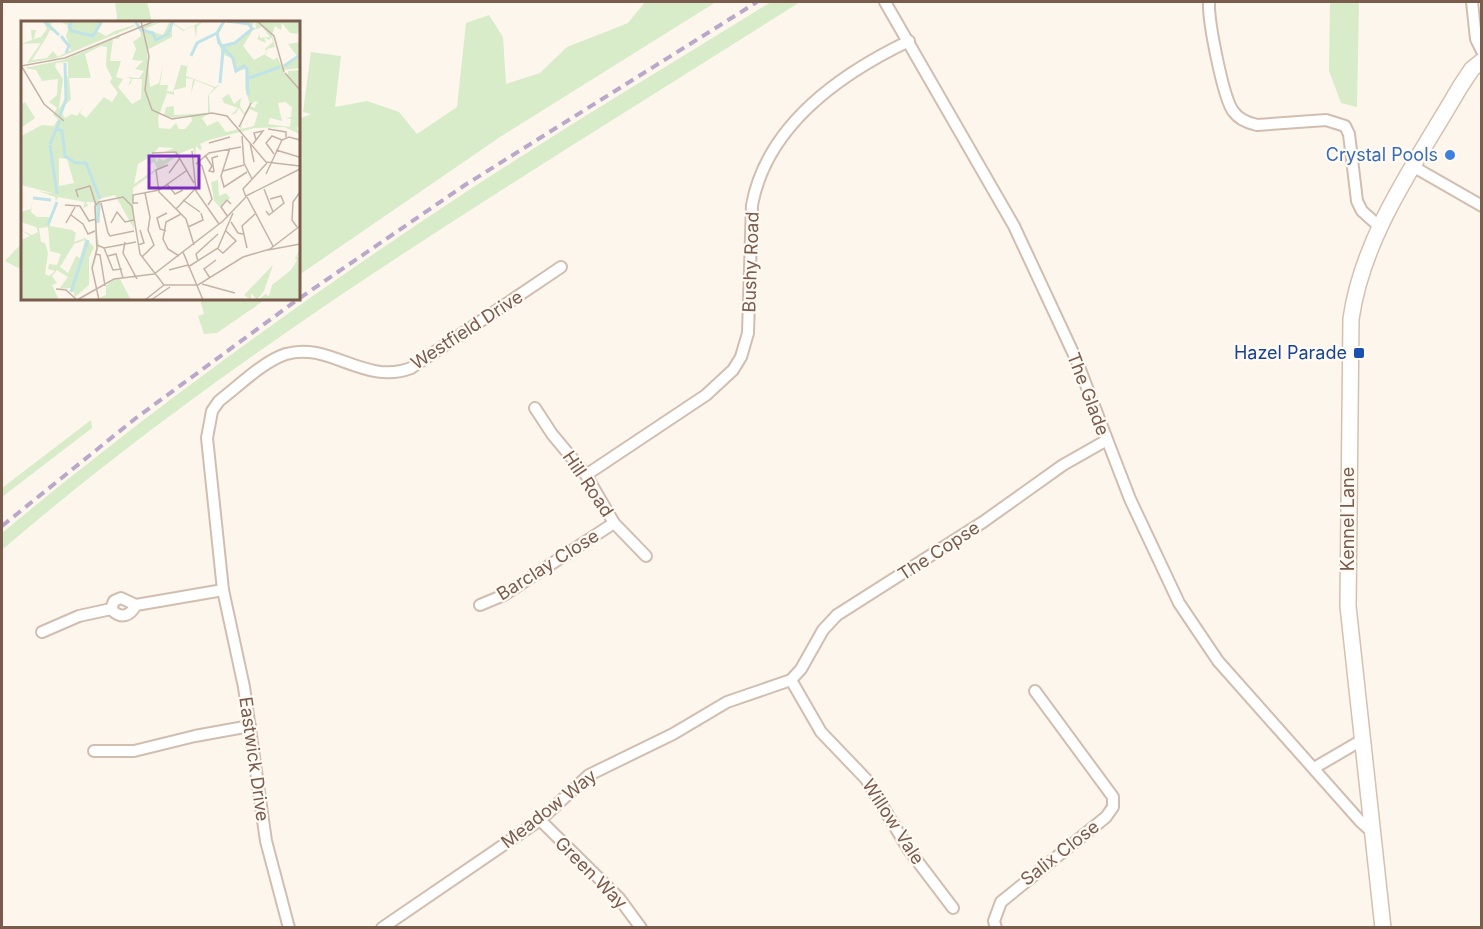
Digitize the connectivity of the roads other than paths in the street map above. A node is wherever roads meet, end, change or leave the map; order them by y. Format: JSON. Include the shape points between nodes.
{"nodes":[{"id":1,"x":885,"y":2,"type":"edge"},
{"id":2,"x":1209,"y":2,"type":"edge"},
{"id":3,"x":1472,"y":2,"type":"edge"},
{"id":4,"x":909,"y":41,"type":"junction"},
{"id":5,"x":1482,"y":51,"type":"edge"},
{"id":6,"x":1482,"y":61,"type":"edge"},
{"id":7,"x":1414,"y":167,"type":"junction"},
{"id":8,"x":1482,"y":206,"type":"edge"},
{"id":9,"x":1381,"y":228,"type":"junction"},
{"id":10,"x":561,"y":267,"type":"dead end"},
{"id":11,"x":535,"y":408,"type":"dead end"},
{"id":12,"x":1107,"y":441,"type":"junction"},
{"id":13,"x":586,"y":475,"type":"junction"},
{"id":14,"x":614,"y":523,"type":"junction"},
{"id":15,"x":646,"y":556,"type":"dead end"},
{"id":16,"x":223,"y":590,"type":"junction"},
{"id":17,"x":480,"y":605,"type":"dead end"},
{"id":18,"x":42,"y":632,"type":"dead end"},
{"id":19,"x":791,"y":680,"type":"junction"},
{"id":20,"x":1035,"y":691,"type":"dead end"},
{"id":21,"x":250,"y":726,"type":"junction"},
{"id":22,"x":1362,"y":740,"type":"junction"},
{"id":23,"x":94,"y":751,"type":"dead end"},
{"id":24,"x":1314,"y":768,"type":"junction"},
{"id":25,"x":540,"y":820,"type":"junction"},
{"id":26,"x":1372,"y":832,"type":"junction"},
{"id":27,"x":953,"y":908,"type":"dead end"},
{"id":28,"x":289,"y":927,"type":"edge"},
{"id":29,"x":382,"y":927,"type":"edge"},
{"id":30,"x":641,"y":927,"type":"edge"},
{"id":31,"x":996,"y":927,"type":"edge"},
{"id":32,"x":1383,"y":927,"type":"edge"}],
"edges":[{"from":1,"to":4,"type":"street","name":"The Glade"},
{"from":2,"to":9,"type":"street","via":[[1229,103],[1239,117],[1257,125],[1326,120],[1345,126],[1357,201]]},
{"from":3,"to":5,"type":"street","via":[[1476,39]]},
{"from":4,"to":12,"type":"street","name":"The Glade","via":[[1014,226],[1076,359]]},
{"from":4,"to":13,"type":"street","name":"Bushy Road","via":[[887,51],[809,106],[772,151],[755,188],[748,333],[733,370],[706,395]]},
{"from":6,"to":7,"type":"street","name":"Kennel Lane","via":[[1467,75]]},
{"from":7,"to":8,"type":"street"},
{"from":7,"to":9,"type":"street","name":"Kennel Lane"},
{"from":9,"to":22,"type":"street","name":"Kennel Lane","via":[[1366,253],[1351,319],[1347,596]]},
{"from":10,"to":16,"type":"street","name":"Westfield Drive","via":[[398,373],[370,372],[318,354],[288,354],[275,359],[219,401],[212,411],[207,438]]},
{"from":11,"to":13,"type":"street","name":"Hill Road"},
{"from":12,"to":19,"type":"street","name":"The Copse","via":[[1063,465],[974,528],[837,615]]},
{"from":12,"to":24,"type":"street","name":"The Glade","via":[[1150,544],[1197,632]]},
{"from":13,"to":14,"type":"street","name":"Hill Road"},
{"from":14,"to":15,"type":"street","name":"Hill Road"},
{"from":14,"to":17,"type":"street","name":"Barclay Close","via":[[504,595]]},
{"from":16,"to":18,"type":"street","via":[[136,605],[125,616],[111,609],[79,616]]},
{"from":16,"to":21,"type":"street","name":"Eastwick Drive"},
{"from":19,"to":25,"type":"street","name":"Meadow Way","via":[[727,702],[673,734],[589,775]]},
{"from":19,"to":27,"type":"street","name":"Willow Vale","via":[[821,732],[866,778],[909,850]]},
{"from":20,"to":31,"type":"street","name":"Salix Close","via":[[1113,797],[1113,807],[1106,817],[1001,902],[994,921]]},
{"from":21,"to":23,"type":"street","via":[[134,751]]},
{"from":21,"to":28,"type":"street","name":"Eastwick Drive","via":[[266,841]]},
{"from":22,"to":24,"type":"street"},
{"from":22,"to":26,"type":"street","name":"Kennel Lane"},
{"from":24,"to":26,"type":"street","name":"The Glade"},
{"from":25,"to":29,"type":"street","name":"Meadow Way"},
{"from":25,"to":30,"type":"street","name":"Green Way","via":[[619,898]]},
{"from":26,"to":32,"type":"street","name":"Kennel Lane"}]}
